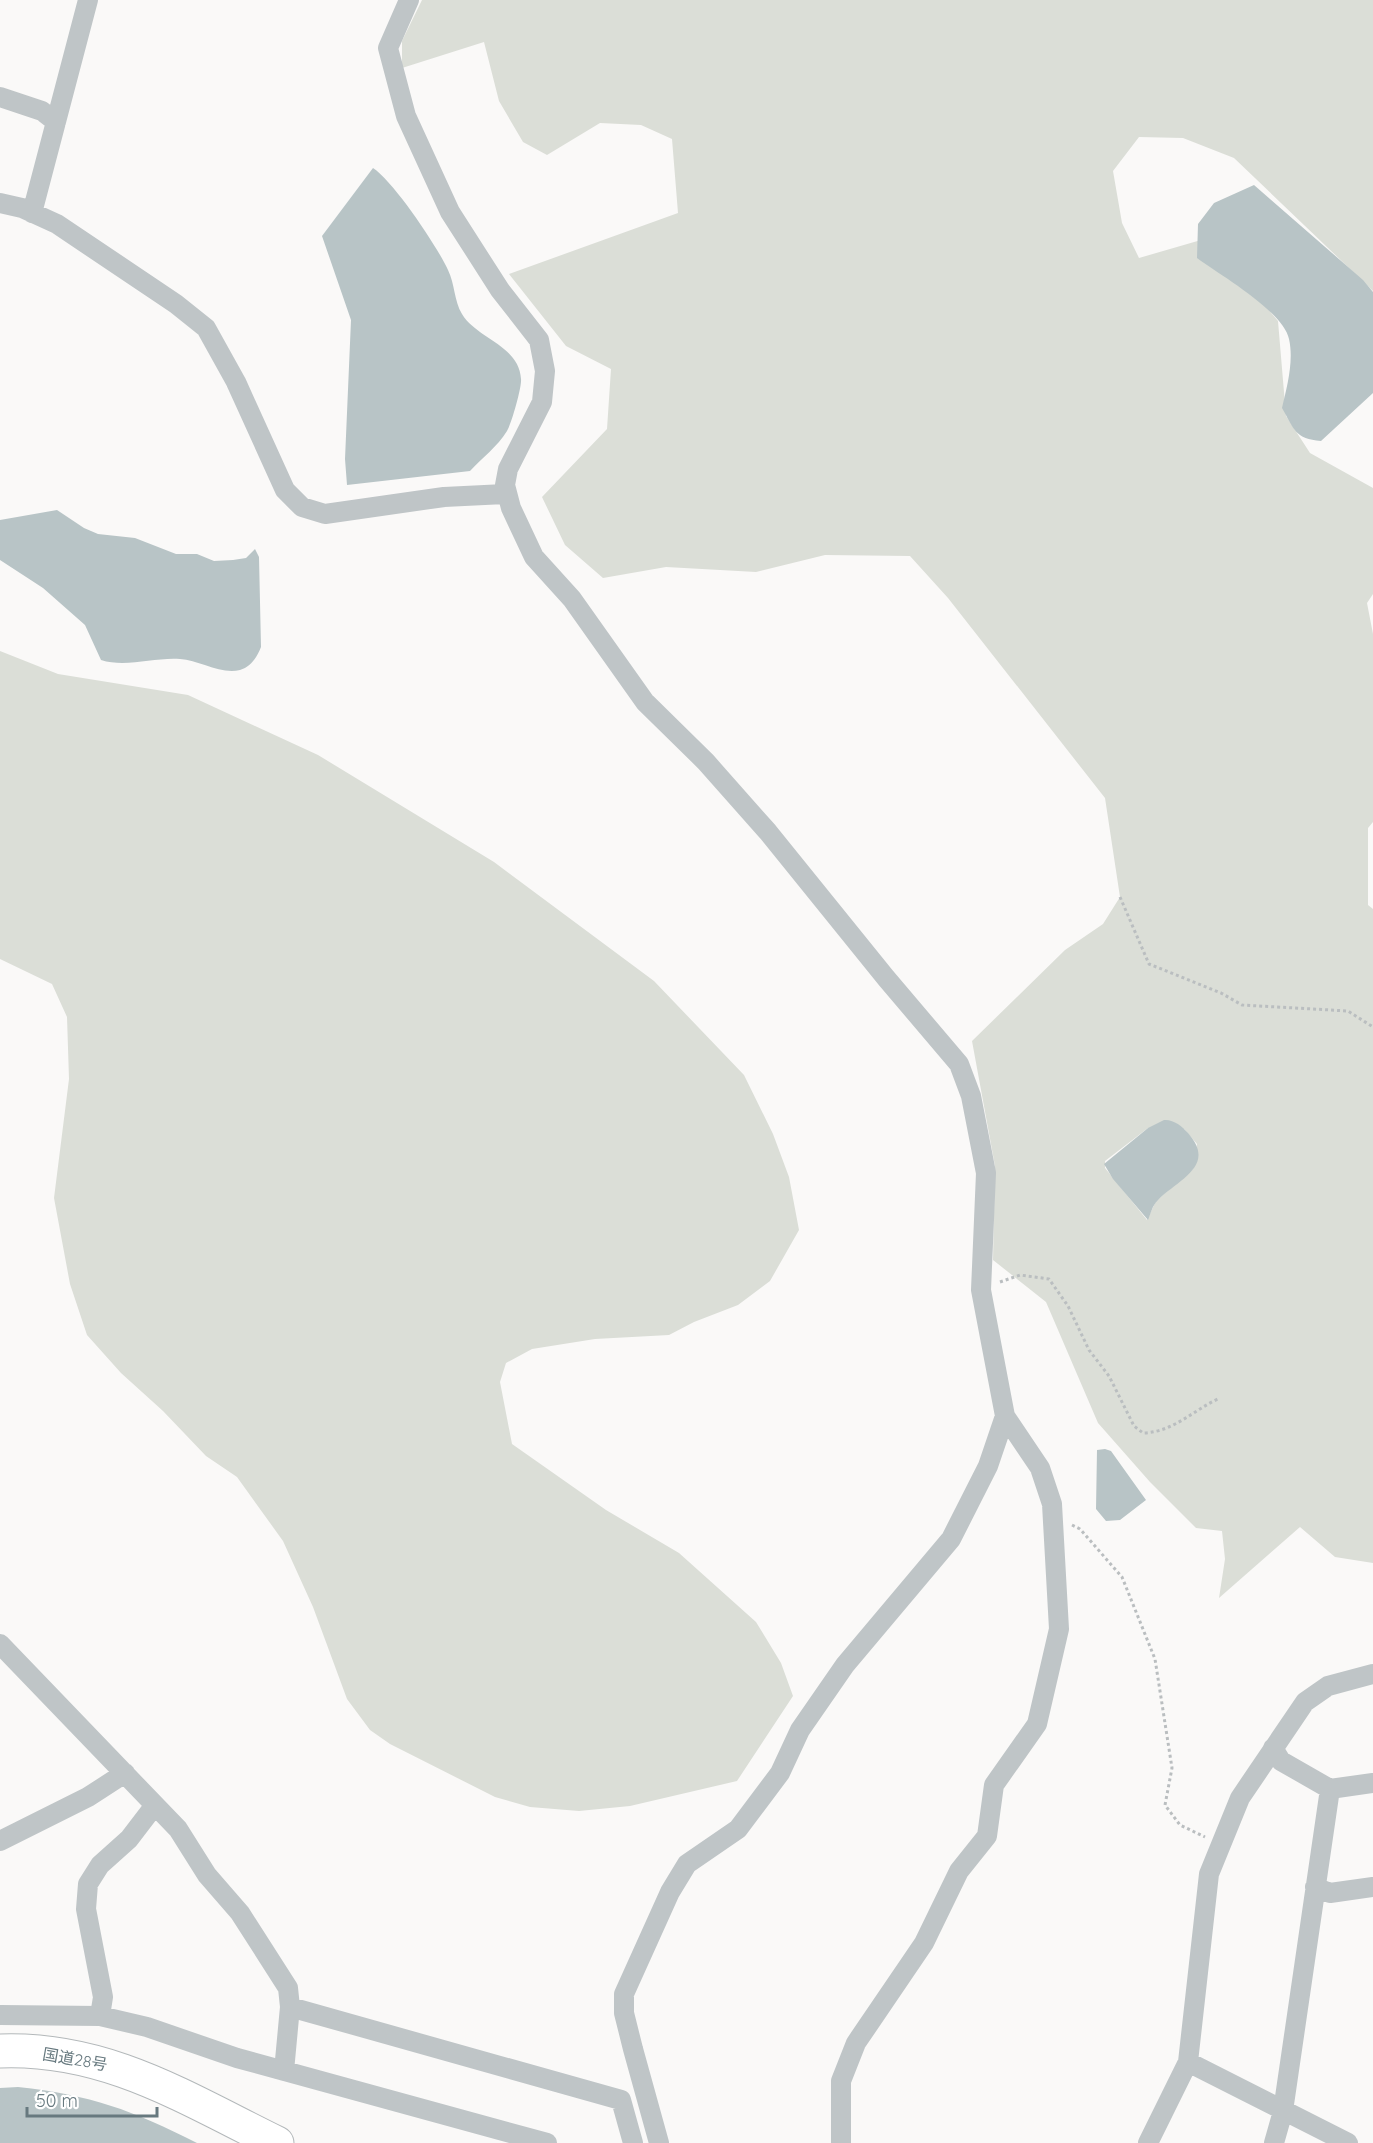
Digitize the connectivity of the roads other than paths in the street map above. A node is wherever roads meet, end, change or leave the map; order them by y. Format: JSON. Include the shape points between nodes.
{"nodes":[{"id":1,"x":88,"y":0,"type":"edge"},
{"id":2,"x":409,"y":0,"type":"edge"},
{"id":3,"x":0,"y":97,"type":"edge"},
{"id":4,"x":56,"y":122,"type":"junction"},
{"id":5,"x":0,"y":202,"type":"edge"},
{"id":6,"x":32,"y":213,"type":"junction"},
{"id":7,"x":506,"y":494,"type":"junction"},
{"id":8,"x":1005,"y":1416,"type":"junction"},
{"id":9,"x":0,"y":1644,"type":"edge"},
{"id":10,"x":1373,"y":1674,"type":"edge"},
{"id":11,"x":1273,"y":1748,"type":"junction"},
{"id":12,"x":125,"y":1773,"type":"junction"},
{"id":13,"x":1373,"y":1783,"type":"edge"},
{"id":14,"x":1330,"y":1789,"type":"junction"},
{"id":15,"x":154,"y":1805,"type":"junction"},
{"id":16,"x":0,"y":1841,"type":"edge"},
{"id":17,"x":1315,"y":1887,"type":"junction"},
{"id":18,"x":1373,"y":1887,"type":"edge"},
{"id":19,"x":290,"y":2007,"type":"junction"},
{"id":20,"x":0,"y":2015,"type":"edge"},
{"id":21,"x":100,"y":2016,"type":"junction"},
{"id":22,"x":0,"y":2051,"type":"edge"},
{"id":23,"x":1188,"y":2062,"type":"junction"},
{"id":24,"x":284,"y":2071,"type":"junction"},
{"id":25,"x":1283,"y":2111,"type":"junction"},
{"id":26,"x":277,"y":2143,"type":"edge"},
{"id":27,"x":547,"y":2143,"type":"edge"},
{"id":28,"x":633,"y":2143,"type":"edge"},
{"id":29,"x":659,"y":2143,"type":"edge"},
{"id":30,"x":841,"y":2143,"type":"edge"},
{"id":31,"x":1148,"y":2143,"type":"edge"},
{"id":32,"x":1274,"y":2143,"type":"edge"},
{"id":33,"x":1348,"y":2143,"type":"edge"}],
"edges":[{"from":1,"to":4,"type":"street"},
{"from":2,"to":7,"type":"street","via":[[388,48],[406,116],[450,212],[500,290],[539,340],[545,371],[542,402],[508,470]]},
{"from":3,"to":4,"type":"street","via":[[42,111]]},
{"from":4,"to":6,"type":"street"},
{"from":5,"to":6,"type":"street"},
{"from":6,"to":7,"type":"street","via":[[57,224],[206,328],[237,382],[285,490],[302,507],[325,514],[444,497]]},
{"from":7,"to":8,"type":"street","via":[[534,557],[572,598],[645,702],[706,762],[768,832],[959,1064],[971,1096],[986,1173],[981,1290]]},
{"from":8,"to":29,"type":"street","via":[[988,1466],[951,1539],[845,1665],[800,1730],[780,1773],[738,1829],[687,1864],[669,1892],[624,1994],[624,2013]]},
{"from":8,"to":30,"type":"street","via":[[1040,1468],[1054,1517],[1059,1629],[1037,1724],[994,1785],[987,1836],[959,1871],[924,1943],[856,2043],[841,2081]]},
{"from":9,"to":12,"type":"street"},
{"from":10,"to":11,"type":"street","via":[[1328,1686],[1305,1702]]},
{"from":11,"to":14,"type":"street","via":[[1281,1761]]},
{"from":11,"to":23,"type":"street","via":[[1240,1798],[1209,1874]]},
{"from":12,"to":15,"type":"street"},
{"from":12,"to":16,"type":"street","via":[[88,1797]]},
{"from":13,"to":14,"type":"street"},
{"from":14,"to":17,"type":"street"},
{"from":15,"to":19,"type":"street","via":[[178,1829],[207,1875],[240,1913],[288,1988]]},
{"from":15,"to":21,"type":"street","via":[[88,1884],[87,1909],[103,1997]]},
{"from":17,"to":18,"type":"street","via":[[1330,1893]]},
{"from":17,"to":25,"type":"street"},
{"from":19,"to":24,"type":"street"},
{"from":19,"to":28,"type":"street","via":[[621,2100]]},
{"from":20,"to":21,"type":"street"},
{"from":21,"to":24,"type":"street"},
{"from":22,"to":26,"type":"highway","name":"国道28号","via":[[74,2057],[123,2069]]},
{"from":23,"to":25,"type":"street"},
{"from":23,"to":31,"type":"street"},
{"from":24,"to":27,"type":"street"},
{"from":25,"to":32,"type":"street"},
{"from":25,"to":33,"type":"street"}]}
